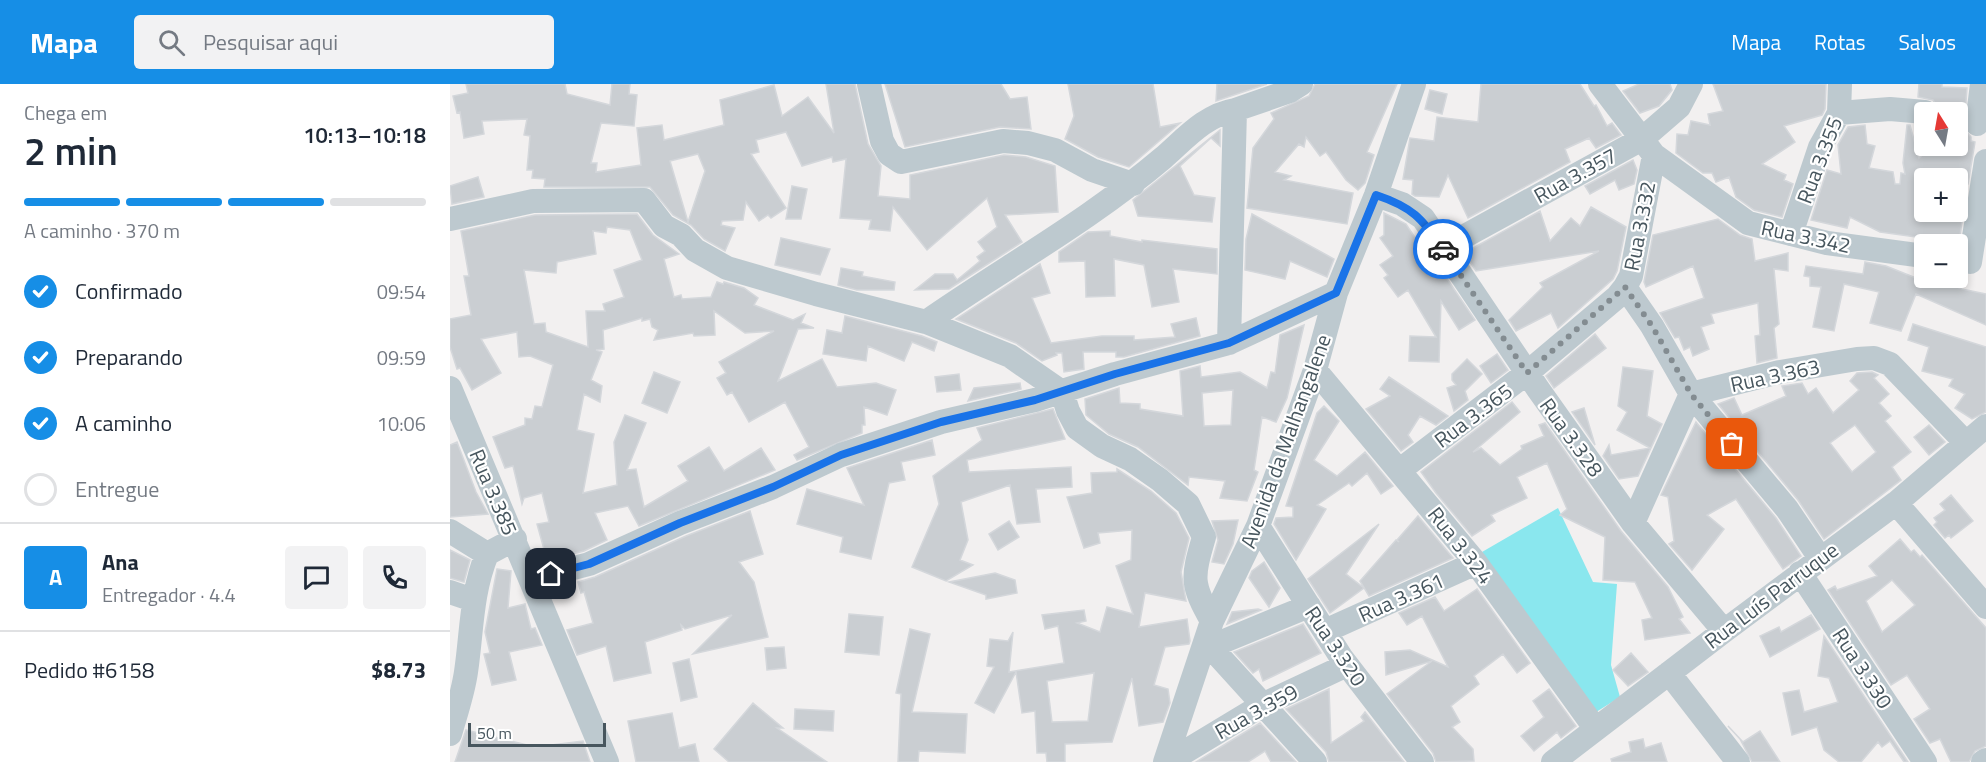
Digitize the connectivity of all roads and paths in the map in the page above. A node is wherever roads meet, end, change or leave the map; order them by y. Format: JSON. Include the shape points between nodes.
{"nodes":[{"id":1,"x":869,"y":84,"type":"edge"},
{"id":2,"x":1301,"y":84,"type":"edge"},
{"id":3,"x":1414,"y":84,"type":"edge"},
{"id":4,"x":1600,"y":84,"type":"edge"},
{"id":5,"x":1691,"y":84,"type":"edge"},
{"id":6,"x":1840,"y":84,"type":"edge"},
{"id":7,"x":1982,"y":84,"type":"edge"},
{"id":8,"x":1234,"y":111,"type":"junction"},
{"id":9,"x":1914,"y":111,"type":"edge"},
{"id":10,"x":1839,"y":113,"type":"junction"},
{"id":11,"x":1973,"y":123,"type":"edge"},
{"id":12,"x":1648,"y":147,"type":"junction"},
{"id":13,"x":1986,"y":161,"type":"edge"},
{"id":14,"x":1133,"y":184,"type":"junction"},
{"id":15,"x":1376,"y":195,"type":"junction"},
{"id":16,"x":450,"y":219,"type":"edge"},
{"id":17,"x":1791,"y":234,"type":"junction"},
{"id":18,"x":1443,"y":248,"type":"junction"},
{"id":19,"x":1914,"y":255,"type":"edge"},
{"id":20,"x":1971,"y":263,"type":"edge"},
{"id":21,"x":1625,"y":287,"type":"junction"},
{"id":22,"x":1336,"y":293,"type":"junction"},
{"id":23,"x":926,"y":322,"type":"junction"},
{"id":24,"x":1229,"y":343,"type":"junction"},
{"id":25,"x":1316,"y":370,"type":"junction"},
{"id":26,"x":1527,"y":373,"type":"junction"},
{"id":27,"x":450,"y":388,"type":"edge"},
{"id":28,"x":1062,"y":392,"type":"junction"},
{"id":29,"x":1691,"y":394,"type":"junction"},
{"id":30,"x":1986,"y":426,"type":"edge"},
{"id":31,"x":1966,"y":443,"type":"junction"},
{"id":32,"x":1400,"y":470,"type":"junction"},
{"id":33,"x":1896,"y":503,"type":"junction"},
{"id":34,"x":1633,"y":523,"type":"junction"},
{"id":35,"x":1258,"y":526,"type":"junction"},
{"id":36,"x":450,"y":531,"type":"edge"},
{"id":37,"x":514,"y":539,"type":"junction"},
{"id":38,"x":487,"y":554,"type":"junction"},
{"id":39,"x":1820,"y":558,"type":"junction"},
{"id":40,"x":1476,"y":563,"type":"junction"},
{"id":41,"x":1800,"y":573,"type":"junction"},
{"id":42,"x":532,"y":579,"type":"junction"},
{"id":43,"x":450,"y":592,"type":"edge"},
{"id":44,"x":473,"y":600,"type":"junction"},
{"id":45,"x":1308,"y":606,"type":"junction"},
{"id":46,"x":1986,"y":607,"type":"edge"},
{"id":47,"x":1724,"y":630,"type":"junction"},
{"id":48,"x":1325,"y":631,"type":"junction"},
{"id":49,"x":1210,"y":636,"type":"junction"},
{"id":50,"x":1347,"y":665,"type":"junction"},
{"id":51,"x":1669,"y":673,"type":"junction"},
{"id":52,"x":1264,"y":704,"type":"junction"},
{"id":53,"x":1595,"y":728,"type":"junction"},
{"id":54,"x":450,"y":734,"type":"edge"},
{"id":55,"x":608,"y":762,"type":"edge"},
{"id":56,"x":1166,"y":762,"type":"edge"},
{"id":57,"x":1315,"y":762,"type":"edge"},
{"id":58,"x":1422,"y":762,"type":"edge"},
{"id":59,"x":1553,"y":762,"type":"edge"},
{"id":60,"x":1738,"y":762,"type":"edge"},
{"id":61,"x":1925,"y":762,"type":"edge"}],
"edges":[{"from":1,"to":14,"type":"street","via":[[882,141],[889,154],[901,162],[1003,141],[1028,143]]},
{"from":2,"to":8,"type":"street"},
{"from":3,"to":15,"type":"street","name":"Avenida da Malhangalene"},
{"from":4,"to":12,"type":"street","name":"Rua 3.342"},
{"from":5,"to":12,"type":"street","name":"Rua 3.357","via":[[1679,107]]},
{"from":6,"to":10,"type":"street","name":"Rua 3.355"},
{"from":7,"to":11,"type":"street"},
{"from":8,"to":14,"type":"street","via":[[1212,116]]},
{"from":8,"to":24,"type":"street"},
{"from":9,"to":10,"type":"street"},
{"from":10,"to":17,"type":"street","name":"Rua 3.355","via":[[1820,147]]},
{"from":12,"to":17,"type":"street","name":"Rua 3.342","via":[[1748,223]]},
{"from":12,"to":18,"type":"street","name":"Rua 3.357"},
{"from":12,"to":21,"type":"street","name":"Rua 3.332","via":[[1631,276]]},
{"from":13,"to":20,"type":"street"},
{"from":14,"to":23,"type":"street"},
{"from":15,"to":18,"type":"street","name":"Rua 3.328","via":[[1402,204],[1423,218]]},
{"from":15,"to":22,"type":"street","name":"Avenida da Malhangalene"},
{"from":16,"to":23,"type":"street","via":[[533,201],[644,200],[664,226],[727,268]]},
{"from":17,"to":19,"type":"street","name":"Rua 3.342"},
{"from":18,"to":26,"type":"street","name":"Rua 3.328"},
{"from":21,"to":26,"type":"street","name":"Rua 3.365"},
{"from":21,"to":29,"type":"street","name":"Rua 3.332"},
{"from":22,"to":24,"type":"street"},
{"from":22,"to":25,"type":"street","name":"Avenida da Malhangalene"},
{"from":23,"to":28,"type":"street","via":[[1010,356]]},
{"from":24,"to":28,"type":"street"},
{"from":25,"to":32,"type":"street","name":"Rua 3.324"},
{"from":25,"to":35,"type":"street","name":"Avenida da Malhangalene"},
{"from":26,"to":32,"type":"street","name":"Rua 3.365"},
{"from":26,"to":34,"type":"street","name":"Rua 3.328"},
{"from":27,"to":37,"type":"street","name":"Rua 3.385"},
{"from":28,"to":42,"type":"street","via":[[941,422],[841,455],[589,564]]},
{"from":28,"to":49,"type":"street","via":[[1077,428],[1130,459],[1188,504],[1204,537],[1195,569],[1197,595]]},
{"from":29,"to":31,"type":"street","name":"Rua 3.363","via":[[1780,372],[1874,358],[1890,364]]},
{"from":29,"to":34,"type":"street"},
{"from":29,"to":39,"type":"street","name":"Rua 3.332","via":[[1788,509]]},
{"from":30,"to":31,"type":"street","name":"Rua Luís Parruque"},
{"from":31,"to":33,"type":"street","name":"Rua Luís Parruque"},
{"from":32,"to":40,"type":"street","name":"Rua 3.324"},
{"from":33,"to":39,"type":"street","name":"Rua Luís Parruque"},
{"from":33,"to":46,"type":"street"},
{"from":34,"to":47,"type":"street","name":"Rua 3.328"},
{"from":35,"to":45,"type":"street","name":"Rua 3.320"},
{"from":35,"to":49,"type":"street","name":"Avenida da Malhangalene"},
{"from":36,"to":38,"type":"street"},
{"from":37,"to":38,"type":"street"},
{"from":37,"to":42,"type":"street","name":"Rua 3.385"},
{"from":38,"to":44,"type":"street"},
{"from":39,"to":41,"type":"street","name":"Rua Luís Parruque"},
{"from":40,"to":48,"type":"street","name":"Rua 3.361"},
{"from":40,"to":53,"type":"street","name":"Rua 3.324"},
{"from":41,"to":47,"type":"street","name":"Rua Luís Parruque"},
{"from":41,"to":61,"type":"street","name":"Rua 3.330"},
{"from":42,"to":55,"type":"street","name":"Rua 3.385"},
{"from":43,"to":44,"type":"street"},
{"from":44,"to":54,"type":"street","via":[[466,673]]},
{"from":45,"to":48,"type":"street","name":"Rua 3.320"},
{"from":45,"to":49,"type":"street"},
{"from":47,"to":51,"type":"street","name":"Rua Luís Parruque"},
{"from":48,"to":50,"type":"street","name":"Rua 3.320"},
{"from":49,"to":52,"type":"street"},
{"from":49,"to":56,"type":"street","name":"Avenida da Malhangalene"},
{"from":50,"to":52,"type":"street","name":"Rua 3.359"},
{"from":50,"to":58,"type":"street","name":"Rua 3.320"},
{"from":51,"to":53,"type":"street","name":"Rua Luís Parruque"},
{"from":51,"to":60,"type":"street"},
{"from":52,"to":56,"type":"street","name":"Rua 3.359"},
{"from":52,"to":57,"type":"street"},
{"from":53,"to":59,"type":"street","name":"Rua Luís Parruque"}]}
